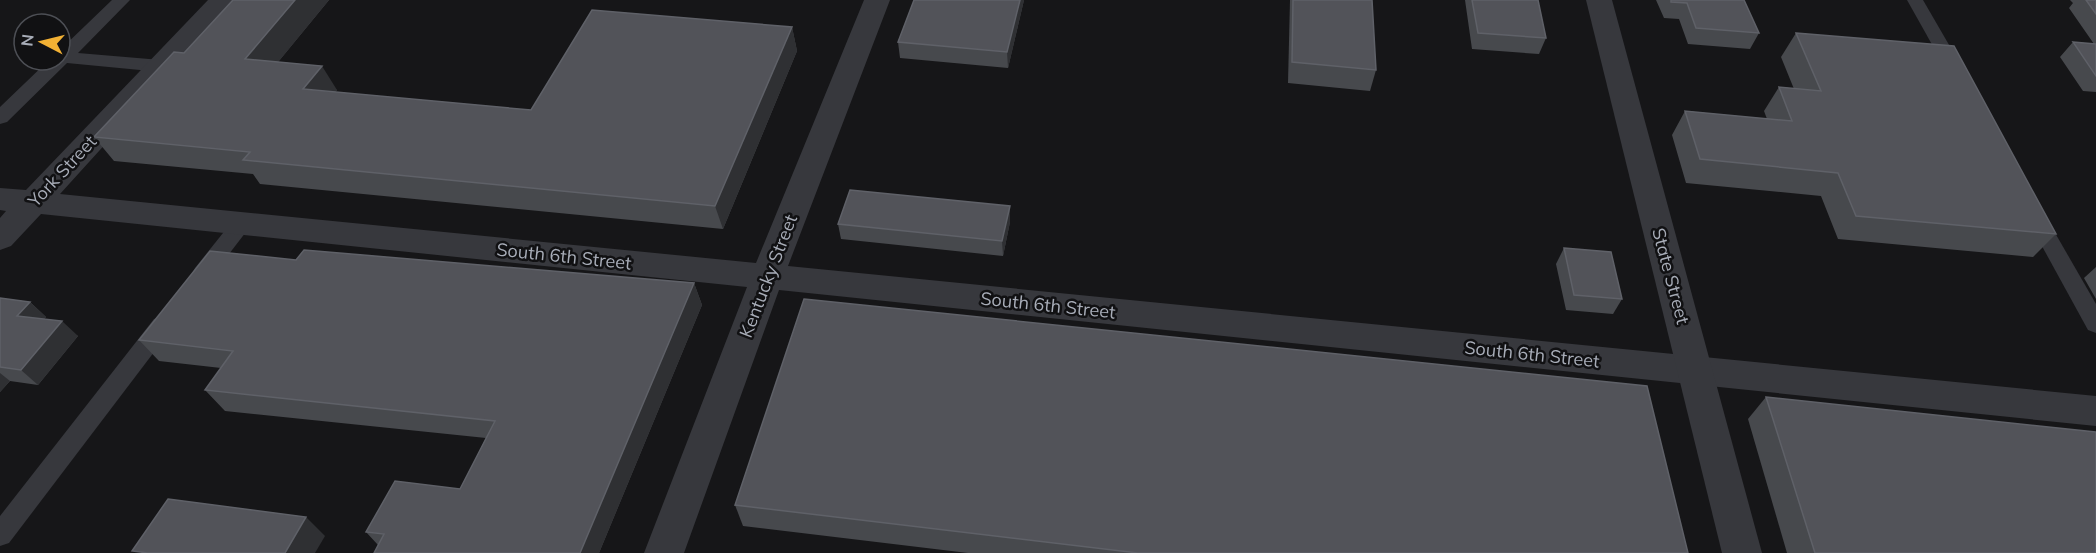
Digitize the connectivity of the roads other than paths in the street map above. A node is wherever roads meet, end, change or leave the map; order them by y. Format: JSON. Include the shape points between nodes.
{"nodes":[{"id":1,"x":122,"y":0,"type":"edge"},
{"id":2,"x":223,"y":0,"type":"edge"},
{"id":3,"x":877,"y":0,"type":"edge"},
{"id":4,"x":1599,"y":0,"type":"edge"},
{"id":5,"x":1915,"y":0,"type":"edge"},
{"id":6,"x":72,"y":48,"type":"edge"},
{"id":7,"x":72,"y":60,"type":"edge"},
{"id":8,"x":161,"y":66,"type":"junction"},
{"id":9,"x":48,"y":72,"type":"edge"},
{"id":10,"x":1962,"y":84,"type":"edge"},
{"id":11,"x":0,"y":118,"type":"edge"},
{"id":12,"x":0,"y":199,"type":"edge"},
{"id":13,"x":2026,"y":199,"type":"edge"},
{"id":14,"x":33,"y":203,"type":"junction"},
{"id":15,"x":242,"y":222,"type":"junction"},
{"id":16,"x":0,"y":238,"type":"edge"},
{"id":17,"x":767,"y":276,"type":"junction"},
{"id":18,"x":190,"y":289,"type":"edge"},
{"id":19,"x":176,"y":308,"type":"edge"},
{"id":20,"x":2096,"y":324,"type":"edge"},
{"id":21,"x":1695,"y":370,"type":"junction"},
{"id":22,"x":2096,"y":411,"type":"edge"},
{"id":23,"x":0,"y":535,"type":"edge"},
{"id":24,"x":664,"y":553,"type":"edge"},
{"id":25,"x":1742,"y":553,"type":"edge"}],
"edges":[{"from":1,"to":6,"type":"lane"},
{"from":2,"to":8,"type":"street","name":"York Street"},
{"from":3,"to":17,"type":"street","name":"Kentucky Street"},
{"from":4,"to":21,"type":"street","name":"State Street"},
{"from":5,"to":10,"type":"lane"},
{"from":7,"to":8,"type":"lane"},
{"from":8,"to":14,"type":"street","name":"York Street"},
{"from":9,"to":11,"type":"lane"},
{"from":12,"to":14,"type":"street","name":"South 6th Street"},
{"from":13,"to":20,"type":"lane"},
{"from":14,"to":15,"type":"street","name":"South 6th Street"},
{"from":14,"to":16,"type":"street","name":"York Street"},
{"from":15,"to":17,"type":"street","name":"South 6th Street"},
{"from":15,"to":18,"type":"lane"},
{"from":17,"to":21,"type":"street","name":"South 6th Street"},
{"from":17,"to":24,"type":"street","name":"Kentucky Street"},
{"from":19,"to":23,"type":"lane"},
{"from":21,"to":22,"type":"street","name":"South 6th Street"},
{"from":21,"to":25,"type":"street","name":"State Street"}]}
